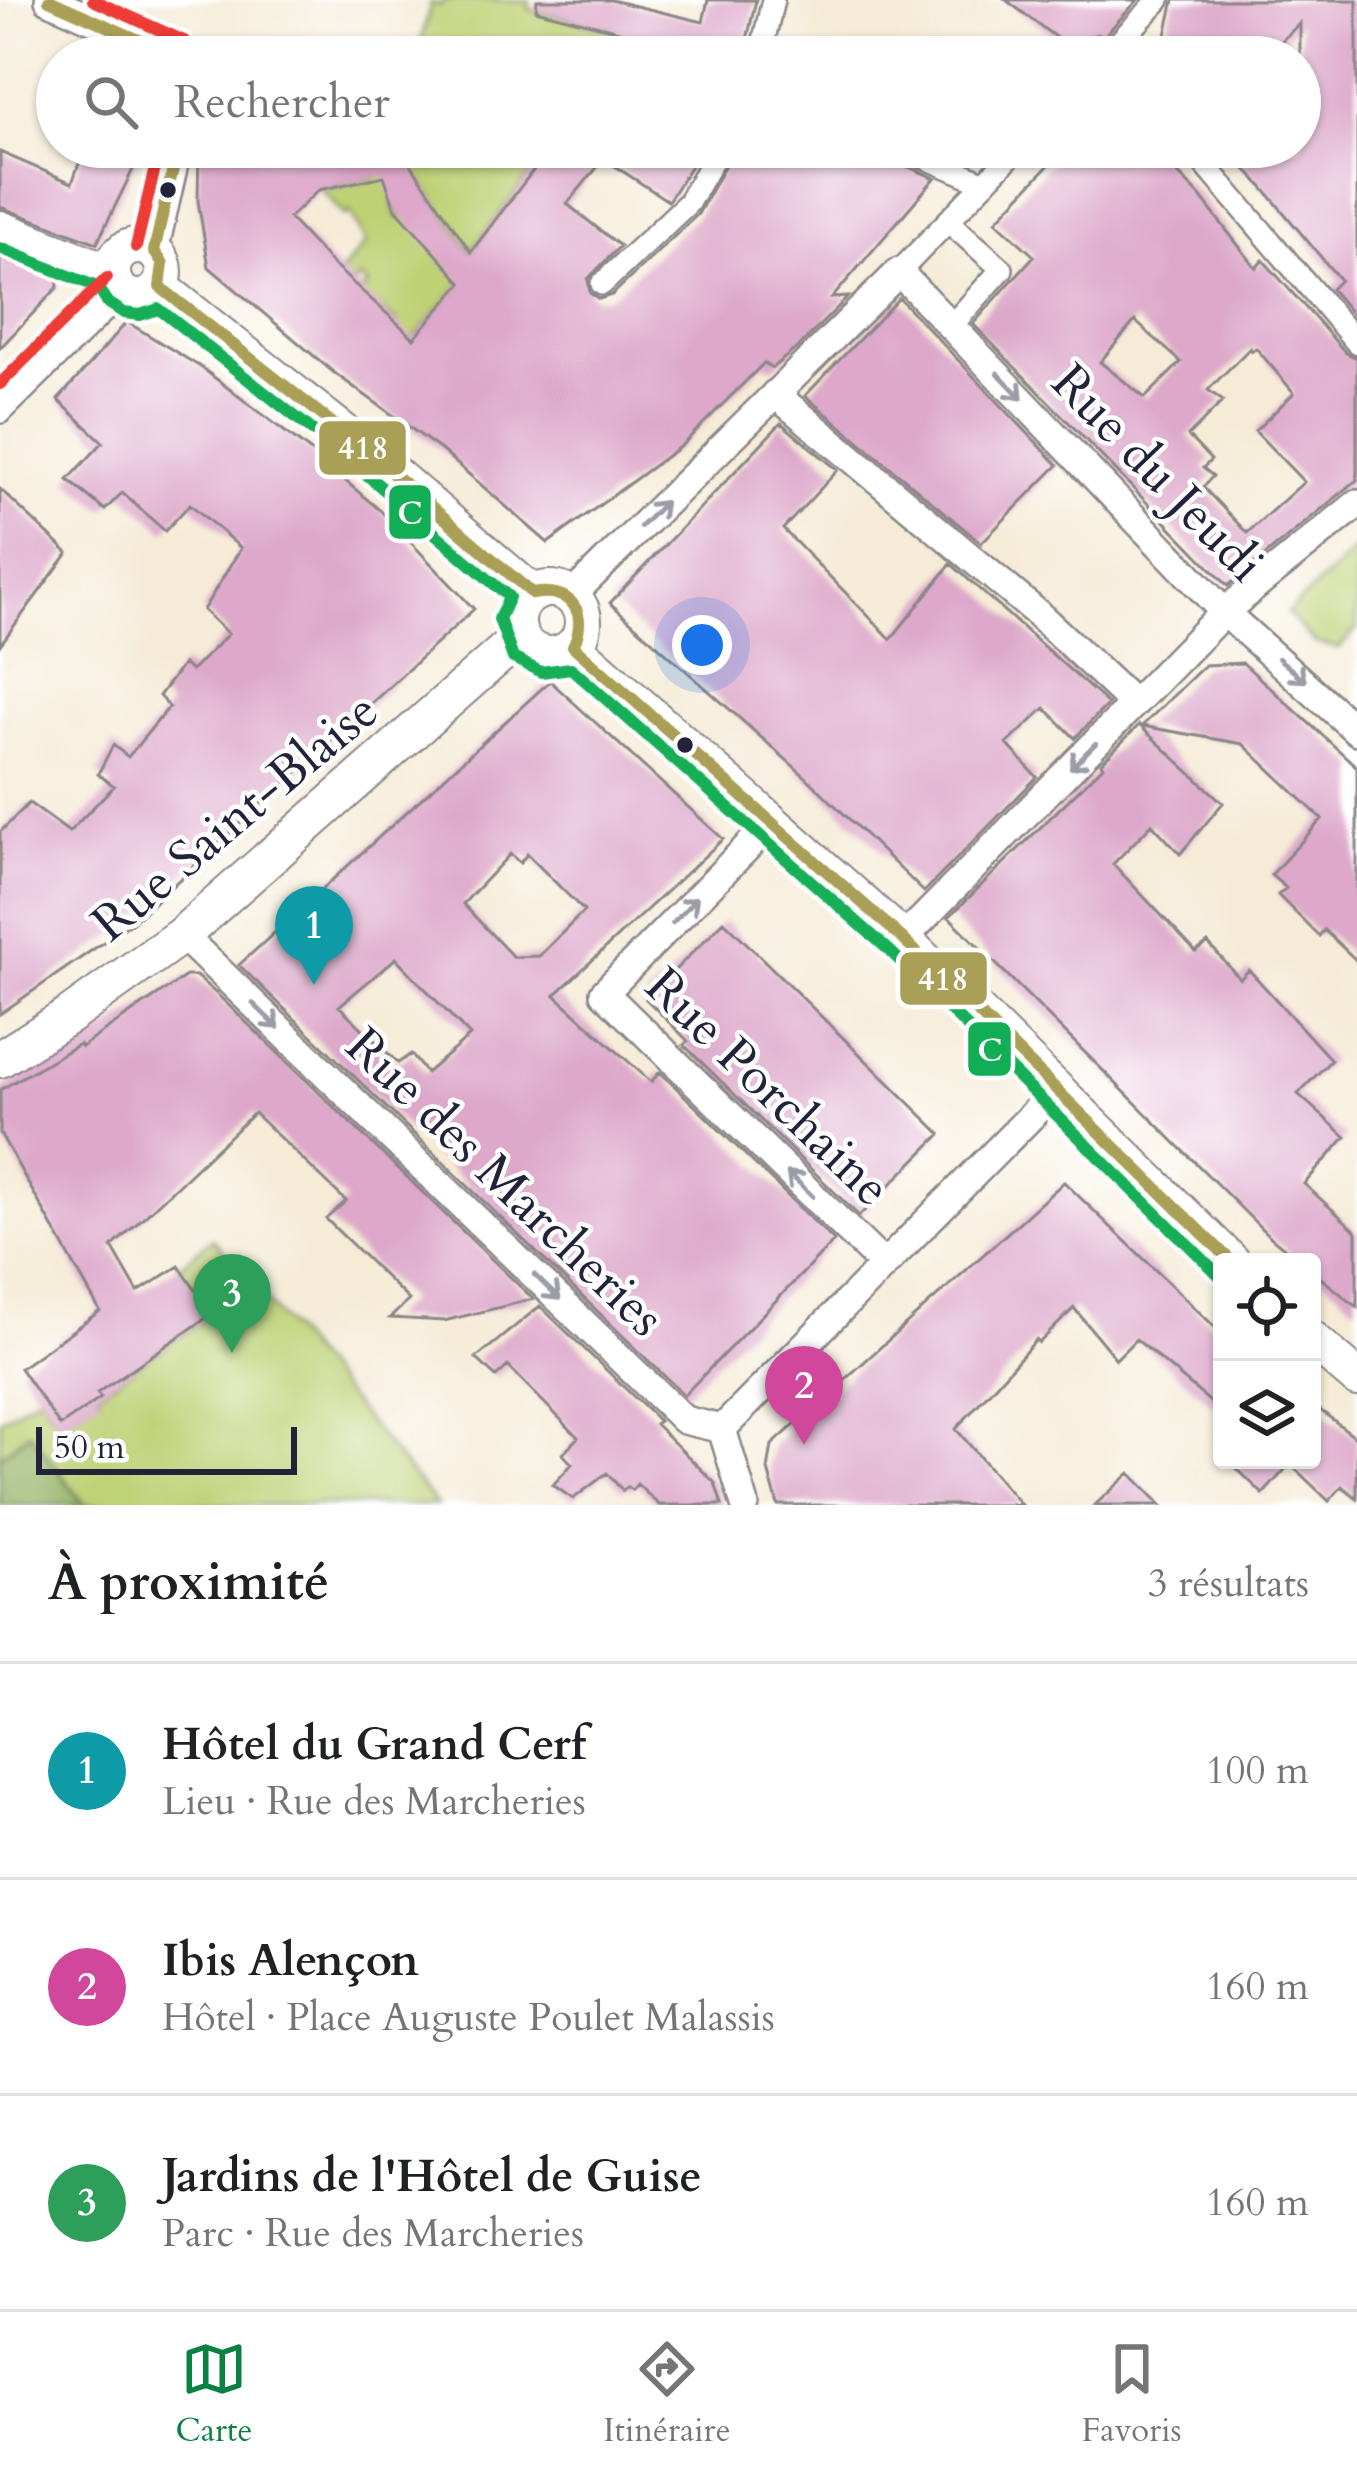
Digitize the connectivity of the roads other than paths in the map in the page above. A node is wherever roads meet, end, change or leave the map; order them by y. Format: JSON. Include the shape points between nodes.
{"nodes":[{"id":1,"x":49,"y":0,"type":"edge"},
{"id":2,"x":773,"y":0,"type":"edge"},
{"id":3,"x":1159,"y":0,"type":"edge"},
{"id":4,"x":130,"y":36,"type":"edge"},
{"id":5,"x":765,"y":36,"type":"edge"},
{"id":6,"x":1125,"y":36,"type":"edge"},
{"id":7,"x":174,"y":168,"type":"edge"},
{"id":8,"x":708,"y":168,"type":"edge"},
{"id":9,"x":950,"y":168,"type":"edge"},
{"id":10,"x":999,"y":168,"type":"edge"},
{"id":11,"x":1208,"y":168,"type":"edge"},
{"id":12,"x":985,"y":183,"type":"junction"},
{"id":13,"x":948,"y":221,"type":"junction"},
{"id":14,"x":0,"y":229,"type":"edge"},
{"id":15,"x":157,"y":269,"type":"junction"},
{"id":16,"x":899,"y":272,"type":"junction"},
{"id":17,"x":116,"y":282,"type":"junction"},
{"id":18,"x":602,"y":284,"type":"dead end"},
{"id":19,"x":952,"y":325,"type":"junction"},
{"id":20,"x":1357,"y":344,"type":"edge"},
{"id":21,"x":775,"y":394,"type":"junction"},
{"id":22,"x":0,"y":409,"type":"edge"},
{"id":23,"x":1357,"y":504,"type":"edge"},
{"id":24,"x":533,"y":594,"type":"junction"},
{"id":25,"x":570,"y":597,"type":"junction"},
{"id":26,"x":1224,"y":612,"type":"junction"},
{"id":27,"x":520,"y":637,"type":"junction"},
{"id":28,"x":573,"y":646,"type":"junction"},
{"id":29,"x":1134,"y":704,"type":"junction"},
{"id":30,"x":1357,"y":731,"type":"edge"},
{"id":31,"x":772,"y":821,"type":"junction"},
{"id":32,"x":182,"y":935,"type":"junction"},
{"id":33,"x":903,"y":939,"type":"junction"},
{"id":34,"x":0,"y":1059,"type":"edge"},
{"id":35,"x":1056,"y":1090,"type":"junction"},
{"id":36,"x":1223,"y":1253,"type":"edge"},
{"id":37,"x":884,"y":1265,"type":"junction"},
{"id":38,"x":1321,"y":1348,"type":"edge"},
{"id":39,"x":1357,"y":1378,"type":"edge"},
{"id":40,"x":722,"y":1429,"type":"junction"},
{"id":41,"x":745,"y":1505,"type":"edge"}],
"edges":[{"from":1,"to":4,"type":"street"},
{"from":2,"to":5,"type":"street"},
{"from":3,"to":6,"type":"street"},
{"from":7,"to":15,"type":"street"},
{"from":8,"to":18,"type":"street","via":[[688,203]]},
{"from":9,"to":12,"type":"street"},
{"from":10,"to":12,"type":"street"},
{"from":11,"to":20,"type":"street"},
{"from":12,"to":13,"type":"street"},
{"from":13,"to":16,"type":"street"},
{"from":13,"to":19,"type":"street","via":[[1002,268]]},
{"from":14,"to":17,"type":"street"},
{"from":15,"to":17,"type":"street","via":[[145,298]]},
{"from":15,"to":24,"type":"street"},
{"from":16,"to":19,"type":"street","name":"Rue du Jeudi"},
{"from":16,"to":21,"type":"street"},
{"from":17,"to":22,"type":"street"},
{"from":19,"to":26,"type":"street","name":"Rue du Jeudi","one_way":true},
{"from":25,"to":21,"type":"street","one_way":true},
{"from":21,"to":29,"type":"street"},
{"from":23,"to":26,"type":"street"},
{"from":24,"to":25,"type":"street","via":[[552,589]]},
{"from":24,"to":27,"type":"street","via":[[517,617]]},
{"from":25,"to":28,"type":"street","via":[[583,626]]},
{"from":26,"to":29,"type":"street"},
{"from":26,"to":30,"type":"street","name":"Rue du Jeudi","one_way":true},
{"from":27,"to":28,"type":"street","via":[[544,655]]},
{"from":27,"to":32,"type":"street","name":"Rue Saint-Blaise"},
{"from":28,"to":31,"type":"street"},
{"from":29,"to":33,"type":"street","one_way":true},
{"from":31,"to":33,"type":"street"},
{"from":37,"to":31,"type":"street","name":"Rue Porchaine","one_way":true,"via":[[604,993]]},
{"from":32,"to":34,"type":"street","name":"Rue Saint-Blaise"},
{"from":32,"to":40,"type":"street","name":"Rue des Marcheries","one_way":true,"via":[[684,1420]]},
{"from":33,"to":35,"type":"street"},
{"from":35,"to":36,"type":"street"},
{"from":35,"to":37,"type":"street"},
{"from":37,"to":40,"type":"street"},
{"from":38,"to":39,"type":"street"},
{"from":40,"to":41,"type":"street"}]}
